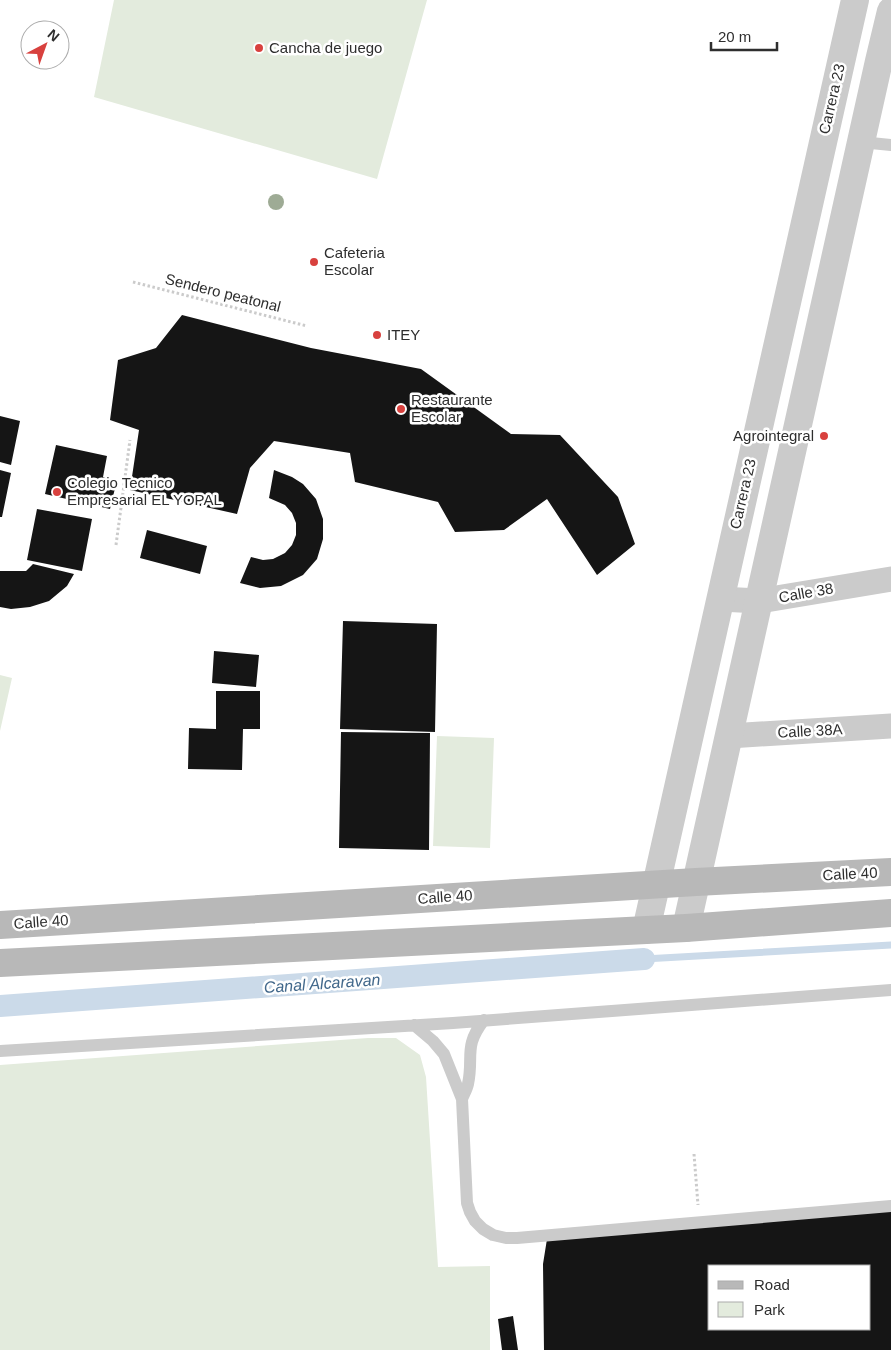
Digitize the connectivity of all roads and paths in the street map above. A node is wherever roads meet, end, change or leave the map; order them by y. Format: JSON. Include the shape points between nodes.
{"nodes":[{"id":1,"x":855,"y":0,"type":"edge"},
{"id":2,"x":891,"y":11,"type":"edge"},
{"id":3,"x":885,"y":64,"type":"edge"},
{"id":4,"x":860,"y":142,"type":"junction"},
{"id":5,"x":891,"y":145,"type":"edge"},
{"id":6,"x":133,"y":282,"type":"dead end"},
{"id":7,"x":307,"y":326,"type":"dead end"},
{"id":8,"x":130,"y":440,"type":"dead end"},
{"id":9,"x":116,"y":545,"type":"dead end"},
{"id":10,"x":891,"y":578,"type":"edge"},
{"id":11,"x":720,"y":599,"type":"junction"},
{"id":12,"x":759,"y":601,"type":"junction"},
{"id":13,"x":891,"y":726,"type":"edge"},
{"id":14,"x":729,"y":736,"type":"junction"},
{"id":15,"x":891,"y":872,"type":"edge"},
{"id":16,"x":696,"y":882,"type":"junction"},
{"id":17,"x":656,"y":884,"type":"junction"},
{"id":18,"x":891,"y":913,"type":"edge"},
{"id":19,"x":0,"y":924,"type":"edge"},
{"id":20,"x":686,"y":928,"type":"junction"},
{"id":21,"x":646,"y":930,"type":"junction"},
{"id":22,"x":0,"y":963,"type":"edge"},
{"id":23,"x":891,"y":990,"type":"edge"},
{"id":24,"x":875,"y":991,"type":"junction"},
{"id":25,"x":891,"y":998,"type":"edge"},
{"id":26,"x":484,"y":1020,"type":"junction"},
{"id":27,"x":414,"y":1025,"type":"junction"},
{"id":28,"x":0,"y":1051,"type":"edge"},
{"id":29,"x":462,"y":1099,"type":"junction"},
{"id":30,"x":694,"y":1154,"type":"dead end"},
{"id":31,"x":891,"y":1206,"type":"edge"},
{"id":32,"x":700,"y":1222,"type":"junction"}],
"edges":[{"from":1,"to":11,"type":"street","name":"Carrera 23"},
{"from":2,"to":3,"type":"street"},
{"from":3,"to":4,"type":"street"},
{"from":4,"to":5,"type":"lane"},
{"from":4,"to":12,"type":"street"},
{"from":6,"to":7,"type":"path","name":"Sendero peatonal"},
{"from":8,"to":9,"type":"path"},
{"from":10,"to":12,"type":"street","name":"Calle 38"},
{"from":11,"to":12,"type":"street","name":"Calle 38"},
{"from":11,"to":17,"type":"street","name":"Carrera 23"},
{"from":12,"to":14,"type":"street"},
{"from":13,"to":14,"type":"street","name":"Calle 38A"},
{"from":14,"to":16,"type":"street"},
{"from":15,"to":16,"type":"main road","name":"Calle 40"},
{"from":16,"to":17,"type":"main road","name":"Calle 40"},
{"from":16,"to":20,"type":"street"},
{"from":17,"to":19,"type":"main road","name":"Calle 40"},
{"from":17,"to":21,"type":"street","name":"Carrera 23"},
{"from":18,"to":20,"type":"main road"},
{"from":20,"to":21,"type":"main road"},
{"from":21,"to":22,"type":"main road"},
{"from":23,"to":24,"type":"lane"},
{"from":24,"to":25,"type":"lane"},
{"from":24,"to":26,"type":"lane"},
{"from":26,"to":27,"type":"lane"},
{"from":26,"to":29,"type":"lane","via":[[472,1040],[468,1084]]},
{"from":27,"to":28,"type":"lane"},
{"from":27,"to":29,"type":"lane","via":[[444,1054]]},
{"from":29,"to":32,"type":"lane","via":[[467,1202],[475,1221],[493,1235],[517,1238]]},
{"from":30,"to":32,"type":"path"},
{"from":31,"to":32,"type":"lane"}]}
